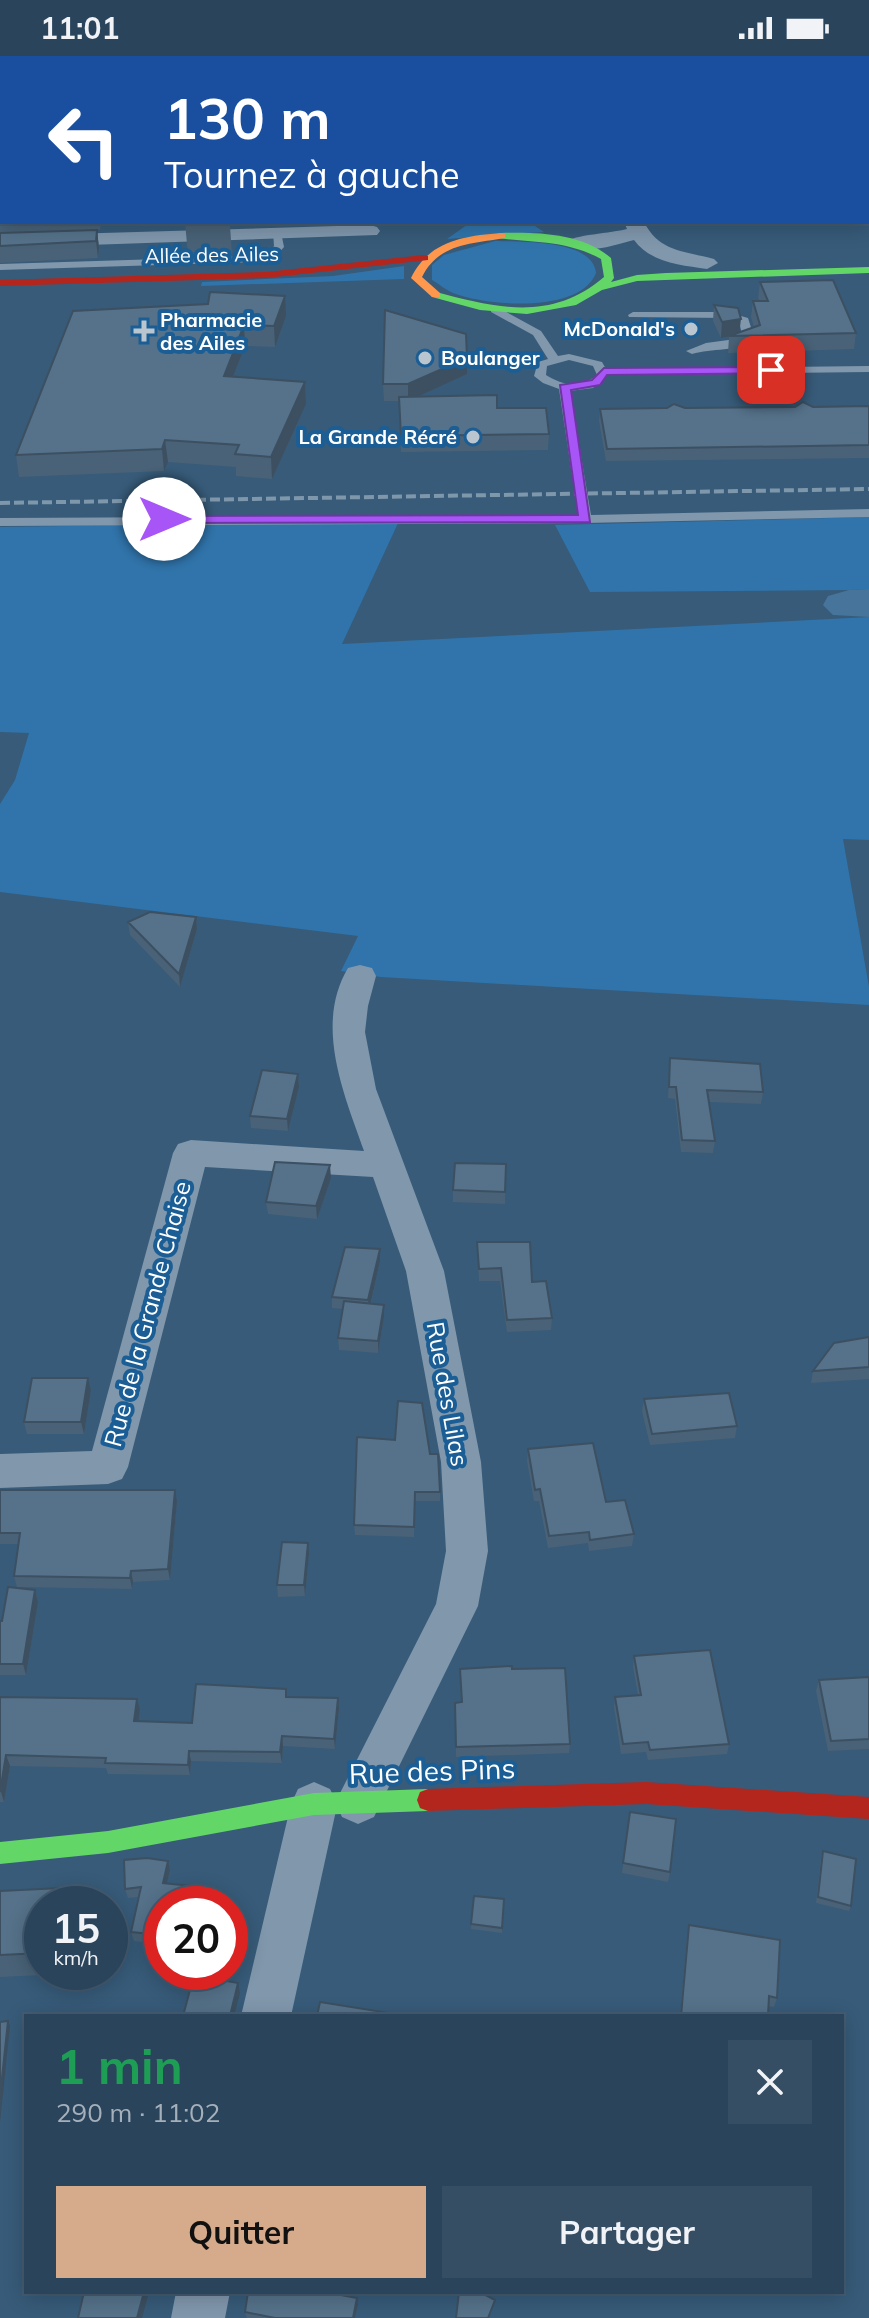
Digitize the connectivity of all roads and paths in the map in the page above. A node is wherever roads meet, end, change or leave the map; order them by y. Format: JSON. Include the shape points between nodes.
{"nodes":[{"id":1,"x":454,"y":224,"type":"edge"},
{"id":2,"x":549,"y":224,"type":"edge"},
{"id":3,"x":127,"y":230,"type":"edge"},
{"id":4,"x":57,"y":231,"type":"edge"},
{"id":5,"x":370,"y":231,"type":"dead end"},
{"id":6,"x":277,"y":234,"type":"junction"},
{"id":7,"x":0,"y":242,"type":"edge"},
{"id":8,"x":575,"y":242,"type":"junction"},
{"id":9,"x":393,"y":244,"type":"dead end"},
{"id":10,"x":627,"y":247,"type":"edge"},
{"id":11,"x":425,"y":258,"type":"junction"},
{"id":12,"x":869,"y":258,"type":"edge"},
{"id":13,"x":707,"y":263,"type":"joint"},
{"id":14,"x":0,"y":267,"type":"edge"},
{"id":15,"x":869,"y":270,"type":"edge"},
{"id":16,"x":211,"y":277,"type":"junction"},
{"id":17,"x":0,"y":283,"type":"edge"},
{"id":18,"x":395,"y":284,"type":"dead end"},
{"id":19,"x":350,"y":285,"type":"dead end"},
{"id":20,"x":422,"y":287,"type":"junction"},
{"id":21,"x":604,"y":287,"type":"junction"},
{"id":22,"x":0,"y":297,"type":"edge"},
{"id":23,"x":560,"y":307,"type":"junction"},
{"id":24,"x":495,"y":310,"type":"junction"},
{"id":25,"x":633,"y":315,"type":"dead end"},
{"id":26,"x":537,"y":333,"type":"junction"},
{"id":27,"x":692,"y":351,"type":"dead end"},
{"id":28,"x":554,"y":359,"type":"junction"},
{"id":29,"x":869,"y":369,"type":"edge"},
{"id":30,"x":604,"y":372,"type":"junction"},
{"id":31,"x":564,"y":387,"type":"junction"},
{"id":32,"x":869,"y":513,"type":"edge"},
{"id":33,"x":585,"y":519,"type":"junction"},
{"id":34,"x":0,"y":522,"type":"edge"},
{"id":35,"x":360,"y":976,"type":"dead end"},
{"id":36,"x":386,"y":1165,"type":"junction"},
{"id":37,"x":0,"y":1471,"type":"edge"},
{"id":38,"x":336,"y":1803,"type":"junction"},
{"id":39,"x":869,"y":1808,"type":"edge"},
{"id":40,"x":0,"y":1853,"type":"edge"},
{"id":41,"x":267,"y":2014,"type":"edge"},
{"id":42,"x":203,"y":2294,"type":"edge"},
{"id":43,"x":198,"y":2318,"type":"edge"}],
"edges":[{"from":1,"to":11,"type":"main road","via":[[438,235]]},
{"from":2,"to":8,"type":"main road"},
{"from":3,"to":4,"type":"street"},
{"from":3,"to":6,"type":"street"},
{"from":4,"to":7,"type":"street"},
{"from":5,"to":6,"type":"street"},
{"from":6,"to":14,"type":"lane","via":[[279,247],[258,259]]},
{"from":8,"to":10,"type":"main road"},
{"from":8,"to":10,"type":"street"},
{"from":8,"to":11,"type":"main road","name":"Allée des Ailes","via":[[501,236],[452,244]]},
{"from":9,"to":16,"type":"main road","via":[[304,267]]},
{"from":10,"to":13,"type":"street"},
{"from":10,"to":21,"type":"main road"},
{"from":11,"to":16,"type":"main road","name":"Allée des Ailes","via":[[349,271]]},
{"from":11,"to":20,"type":"main road","via":[[416,278]]},
{"from":12,"to":13,"type":"main road"},
{"from":15,"to":21,"type":"main road","via":[[666,276]]},
{"from":16,"to":17,"type":"main road","name":"Allée des Ailes"},
{"from":18,"to":20,"type":"main road"},
{"from":19,"to":22,"type":"main road","name":"Allée des Ailes"},
{"from":20,"to":24,"type":"main road","via":[[453,302]]},
{"from":21,"to":23,"type":"main road"},
{"from":23,"to":24,"type":"main road"},
{"from":23,"to":26,"type":"lane"},
{"from":24,"to":26,"type":"lane"},
{"from":25,"to":27,"type":"lane","via":[[727,315],[744,320],[749,340]]},
{"from":26,"to":28,"type":"lane"},
{"from":28,"to":30,"type":"lane","via":[[586,359]]},
{"from":28,"to":31,"type":"lane","via":[[542,364],[540,376]]},
{"from":29,"to":30,"type":"lane"},
{"from":30,"to":31,"type":"lane","via":[[596,383]]},
{"from":31,"to":33,"type":"lane"},
{"from":32,"to":33,"type":"lane"},
{"from":33,"to":34,"type":"lane"},
{"from":35,"to":36,"type":"street","name":"Rue des Lilas","via":[[348,1032],[359,1089]]},
{"from":36,"to":37,"type":"street","name":"Rue de la Grande Chaise","via":[[191,1153],[108,1467]]},
{"from":36,"to":38,"type":"street","name":"Rue des Lilas","via":[[425,1271],[461,1462],[467,1551],[457,1606]]},
{"from":38,"to":39,"type":"main road","name":"Rue des Pins","via":[[646,1793]]},
{"from":38,"to":40,"type":"main road","name":"Rue des Pins","via":[[108,1842]]},
{"from":38,"to":41,"type":"street","name":"Rue des Lilas"},
{"from":42,"to":43,"type":"street"}]}
